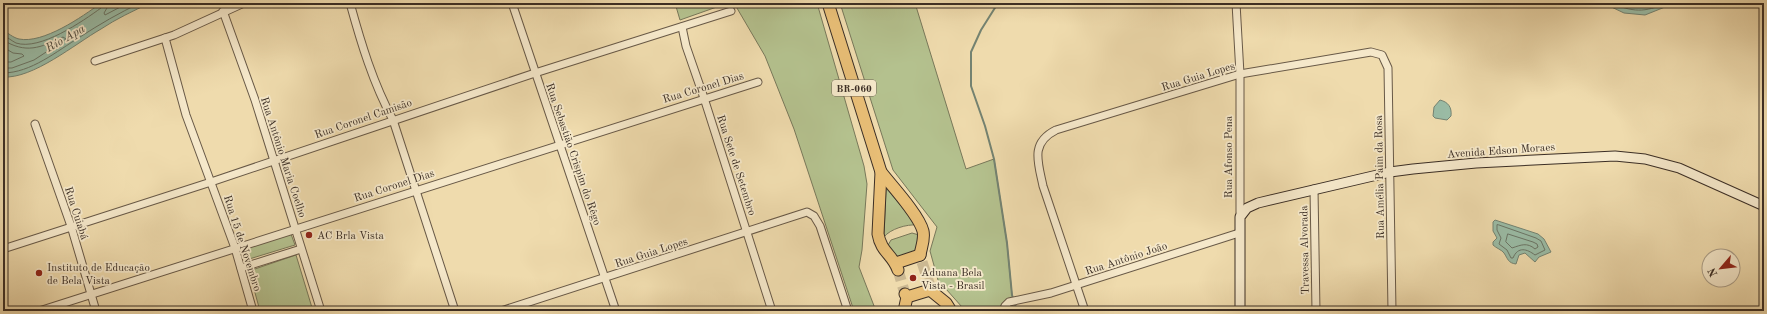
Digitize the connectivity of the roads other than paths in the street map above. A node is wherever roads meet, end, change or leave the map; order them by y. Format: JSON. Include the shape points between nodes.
{"nodes":[{"id":1,"x":244,"y":3,"type":"edge"},
{"id":2,"x":350,"y":3,"type":"edge"},
{"id":3,"x":512,"y":3,"type":"edge"},
{"id":4,"x":828,"y":3,"type":"edge"},
{"id":5,"x":1236,"y":3,"type":"edge"},
{"id":6,"x":223,"y":11,"type":"junction"},
{"id":7,"x":731,"y":11,"type":"dead end"},
{"id":8,"x":682,"y":27,"type":"junction"},
{"id":9,"x":165,"y":38,"type":"junction"},
{"id":10,"x":1371,"y":52,"type":"joint"},
{"id":11,"x":95,"y":61,"type":"dead end"},
{"id":12,"x":535,"y":72,"type":"junction"},
{"id":13,"x":1240,"y":74,"type":"junction"},
{"id":14,"x":758,"y":82,"type":"dead end"},
{"id":15,"x":704,"y":98,"type":"junction"},
{"id":16,"x":393,"y":120,"type":"junction"},
{"id":17,"x":35,"y":124,"type":"dead end"},
{"id":18,"x":559,"y":144,"type":"junction"},
{"id":19,"x":273,"y":160,"type":"junction"},
{"id":20,"x":880,"y":172,"type":"junction"},
{"id":21,"x":1390,"y":172,"type":"junction"},
{"id":22,"x":211,"y":182,"type":"junction"},
{"id":23,"x":1314,"y":189,"type":"junction"},
{"id":24,"x":415,"y":190,"type":"junction"},
{"id":25,"x":1764,"y":206,"type":"edge"},
{"id":26,"x":1240,"y":217,"type":"junction"},
{"id":27,"x":71,"y":226,"type":"junction"},
{"id":28,"x":295,"y":228,"type":"junction"},
{"id":29,"x":747,"y":231,"type":"junction"},
{"id":30,"x":1239,"y":232,"type":"junction"},
{"id":31,"x":234,"y":248,"type":"junction"},
{"id":32,"x":3,"y":249,"type":"edge"},
{"id":33,"x":301,"y":249,"type":"junction"},
{"id":34,"x":241,"y":268,"type":"junction"},
{"id":35,"x":605,"y":278,"type":"junction"},
{"id":36,"x":1077,"y":285,"type":"junction"},
{"id":37,"x":90,"y":294,"type":"junction"},
{"id":38,"x":39,"y":311,"type":"edge"},
{"id":39,"x":96,"y":311,"type":"edge"},
{"id":40,"x":253,"y":311,"type":"edge"},
{"id":41,"x":321,"y":311,"type":"edge"},
{"id":42,"x":455,"y":311,"type":"edge"},
{"id":43,"x":501,"y":311,"type":"edge"},
{"id":44,"x":616,"y":311,"type":"edge"},
{"id":45,"x":772,"y":311,"type":"edge"},
{"id":46,"x":848,"y":311,"type":"edge"},
{"id":47,"x":904,"y":311,"type":"edge"},
{"id":48,"x":951,"y":311,"type":"edge"},
{"id":49,"x":1003,"y":311,"type":"edge"},
{"id":50,"x":1085,"y":311,"type":"edge"},
{"id":51,"x":1240,"y":311,"type":"edge"},
{"id":52,"x":1316,"y":311,"type":"edge"},
{"id":53,"x":1392,"y":311,"type":"edge"}],
"edges":[{"from":1,"to":6,"type":"street"},
{"from":2,"to":16,"type":"street","via":[[369,66]]},
{"from":3,"to":12,"type":"street","name":"Rua Sebastião Crispim do Rêgo"},
{"from":4,"to":20,"type":"main road","number":"BR-060"},
{"from":5,"to":13,"type":"street","name":"Rua Afonso Pena"},
{"from":6,"to":9,"type":"street"},
{"from":6,"to":19,"type":"street","name":"Rua Antônio Maria Coelho","via":[[255,100]]},
{"from":7,"to":8,"type":"street","name":"Rua Coronel Camisão"},
{"from":8,"to":12,"type":"street","name":"Rua Coronel Camisão"},
{"from":8,"to":15,"type":"street","name":"Rua Sete de Setembro"},
{"from":9,"to":11,"type":"street"},
{"from":9,"to":22,"type":"street","name":"Rua 15 de Novembro","via":[[186,115]]},
{"from":10,"to":13,"type":"street","name":"Rua Guia Lopes"},
{"from":10,"to":21,"type":"street","name":"Rua Amélia Paim da Rosa","via":[[1382,55],[1388,68]]},
{"from":12,"to":16,"type":"street","name":"Rua Coronel Camisão"},
{"from":12,"to":18,"type":"street","name":"Rua Sebastião Crispim do Rêgo"},
{"from":13,"to":26,"type":"street","name":"Rua Afonso Pena"},
{"from":13,"to":36,"type":"street","name":"Rua Guia Lopes","via":[[1046,135],[1037,153],[1044,186]]},
{"from":14,"to":15,"type":"street","name":"Rua Coronel Dias"},
{"from":15,"to":18,"type":"street","name":"Rua Coronel Dias"},
{"from":15,"to":29,"type":"street","name":"Rua Sete de Setembro"},
{"from":16,"to":19,"type":"street","name":"Rua Coronel Camisão"},
{"from":16,"to":24,"type":"street"},
{"from":17,"to":27,"type":"street","name":"Rua Cuiabá"},
{"from":18,"to":24,"type":"street","name":"Rua Coronel Dias"},
{"from":18,"to":35,"type":"street","name":"Rua Sebastião Crispim do Rêgo"},
{"from":19,"to":22,"type":"street","name":"Rua Coronel Camisão"},
{"from":19,"to":28,"type":"street","name":"Rua Antônio Maria Coelho"},
{"from":20,"to":20,"type":"main road","number":"BR-060","via":[[878,234],[884,252],[897,266],[921,259],[923,231],[918,220]]},
{"from":21,"to":23,"type":"street","name":"Avenida Edson Moraes"},
{"from":21,"to":25,"type":"street","name":"Avenida Edson Moraes","via":[[1476,163],[1615,156],[1679,168]]},
{"from":21,"to":53,"type":"street","name":"Rua Amélia Paim da Rosa"},
{"from":22,"to":27,"type":"street","name":"Rua Coronel Camisão"},
{"from":22,"to":31,"type":"street","name":"Rua 15 de Novembro"},
{"from":23,"to":26,"type":"street","name":"Avenida Edson Moraes","via":[[1258,203],[1247,208]]},
{"from":23,"to":52,"type":"street","name":"Travessa Alvorada"},
{"from":24,"to":28,"type":"street","name":"Rua Coronel Dias"},
{"from":24,"to":42,"type":"street"},
{"from":26,"to":30,"type":"street","name":"Rua Afonso Pena"},
{"from":27,"to":32,"type":"street","name":"Rua Coronel Camisão"},
{"from":27,"to":37,"type":"street","name":"Rua Cuiabá"},
{"from":28,"to":31,"type":"street","name":"Rua Coronel Dias"},
{"from":28,"to":33,"type":"street","name":"Rua Antônio Maria Coelho"},
{"from":29,"to":35,"type":"street","name":"Rua Guia Lopes"},
{"from":29,"to":45,"type":"street","name":"Rua Sete de Setembro"},
{"from":29,"to":46,"type":"street","name":"Rua Guia Lopes","via":[[807,212],[814,216],[820,226]]},
{"from":30,"to":36,"type":"street","name":"Rua Antônio João"},
{"from":30,"to":51,"type":"street","name":"Rua Afonso Pena"},
{"from":31,"to":34,"type":"street","name":"Rua 15 de Novembro"},
{"from":31,"to":37,"type":"street","name":"Rua Coronel Dias"},
{"from":33,"to":34,"type":"street"},
{"from":33,"to":41,"type":"street","name":"Rua Antônio Maria Coelho"},
{"from":34,"to":40,"type":"street","name":"Rua 15 de Novembro"},
{"from":35,"to":43,"type":"street","name":"Rua Guia Lopes"},
{"from":35,"to":44,"type":"street","name":"Rua Sebastião Crispim do Rêgo"},
{"from":36,"to":49,"type":"street","name":"Rua Antônio João","via":[[1009,302]]},
{"from":36,"to":50,"type":"street"},
{"from":37,"to":38,"type":"street","name":"Rua Coronel Dias"},
{"from":37,"to":39,"type":"street","name":"Rua Cuiabá"},
{"from":47,"to":48,"type":"main road","via":[[906,295],[930,288]]}]}
